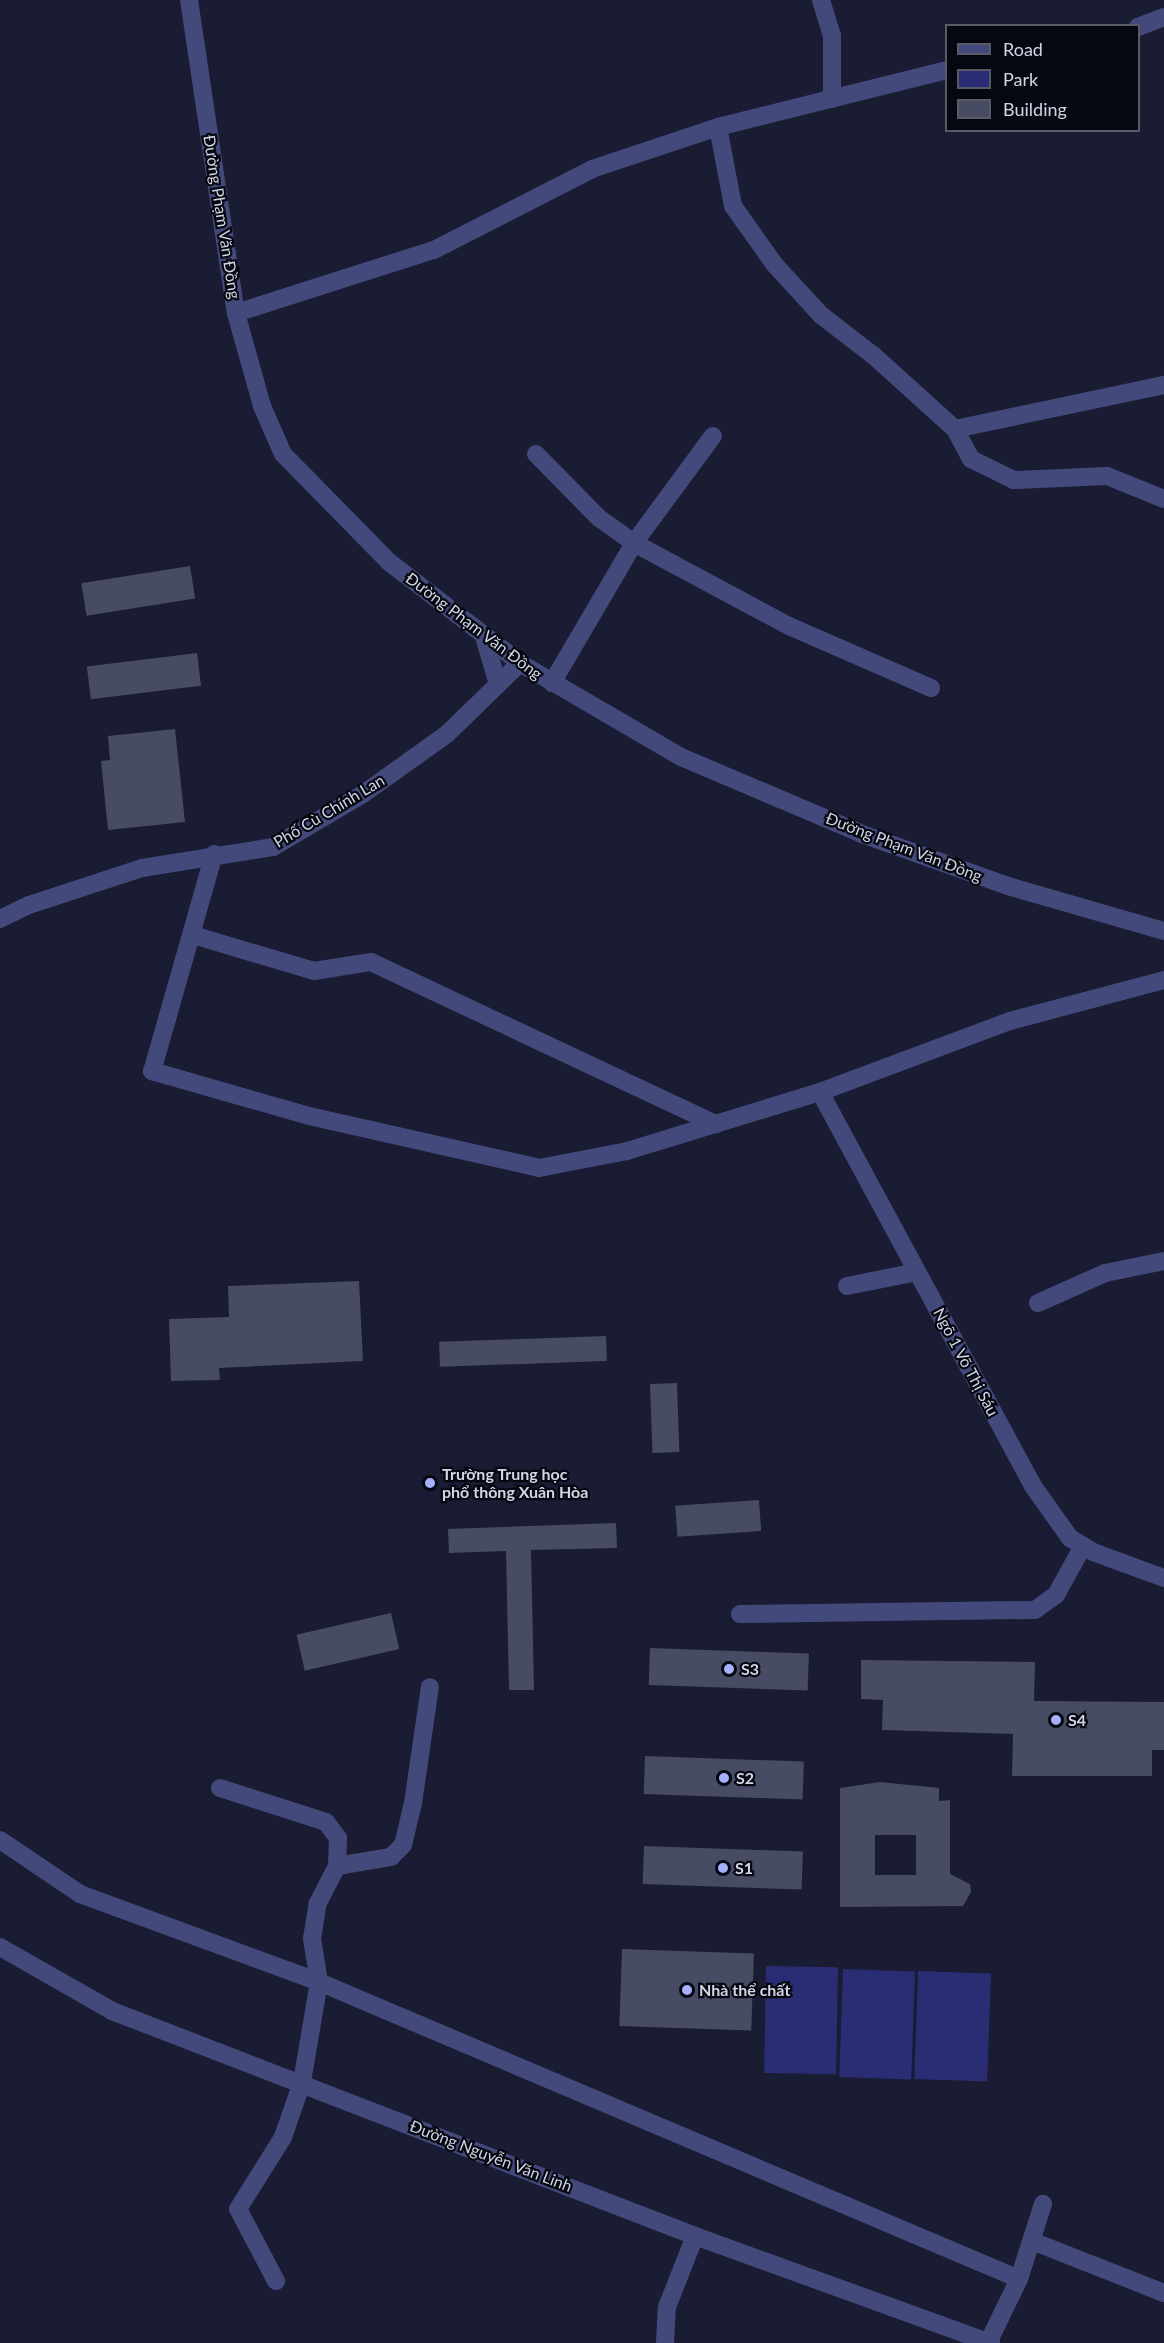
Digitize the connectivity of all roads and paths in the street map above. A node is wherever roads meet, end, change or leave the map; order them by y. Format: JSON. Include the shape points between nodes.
{"nodes":[{"id":1,"x":189,"y":0,"type":"edge"},
{"id":2,"x":821,"y":0,"type":"edge"},
{"id":3,"x":1164,"y":16,"type":"edge"},
{"id":4,"x":1140,"y":26,"type":"edge"},
{"id":5,"x":945,"y":70,"type":"edge"},
{"id":6,"x":832,"y":99,"type":"junction"},
{"id":7,"x":718,"y":126,"type":"junction"},
{"id":8,"x":236,"y":313,"type":"junction"},
{"id":9,"x":1164,"y":385,"type":"edge"},
{"id":10,"x":955,"y":429,"type":"junction"},
{"id":11,"x":713,"y":436,"type":"dead end"},
{"id":12,"x":536,"y":454,"type":"dead end"},
{"id":13,"x":1164,"y":499,"type":"edge"},
{"id":14,"x":634,"y":543,"type":"junction"},
{"id":15,"x":484,"y":637,"type":"junction"},
{"id":16,"x":520,"y":663,"type":"junction"},
{"id":17,"x":552,"y":683,"type":"junction"},
{"id":18,"x":498,"y":684,"type":"junction"},
{"id":19,"x":931,"y":688,"type":"dead end"},
{"id":20,"x":214,"y":854,"type":"junction"},
{"id":21,"x":0,"y":919,"type":"edge"},
{"id":22,"x":1164,"y":931,"type":"edge"},
{"id":23,"x":193,"y":935,"type":"junction"},
{"id":24,"x":1164,"y":980,"type":"edge"},
{"id":25,"x":820,"y":1092,"type":"junction"},
{"id":26,"x":716,"y":1124,"type":"junction"},
{"id":27,"x":1164,"y":1261,"type":"edge"},
{"id":28,"x":917,"y":1272,"type":"junction"},
{"id":29,"x":847,"y":1286,"type":"dead end"},
{"id":30,"x":1038,"y":1303,"type":"dead end"},
{"id":31,"x":1083,"y":1546,"type":"junction"},
{"id":32,"x":1164,"y":1578,"type":"edge"},
{"id":33,"x":740,"y":1614,"type":"dead end"},
{"id":34,"x":430,"y":1687,"type":"dead end"},
{"id":35,"x":220,"y":1788,"type":"dead end"},
{"id":36,"x":0,"y":1840,"type":"edge"},
{"id":37,"x":337,"y":1866,"type":"junction"},
{"id":38,"x":0,"y":1947,"type":"edge"},
{"id":39,"x":319,"y":1982,"type":"junction"},
{"id":40,"x":302,"y":2082,"type":"junction"},
{"id":41,"x":1043,"y":2204,"type":"dead end"},
{"id":42,"x":695,"y":2236,"type":"junction"},
{"id":43,"x":1032,"y":2241,"type":"junction"},
{"id":44,"x":1019,"y":2279,"type":"junction"},
{"id":45,"x":276,"y":2281,"type":"dead end"},
{"id":46,"x":1164,"y":2293,"type":"edge"},
{"id":47,"x":665,"y":2343,"type":"edge"},
{"id":48,"x":989,"y":2343,"type":"edge"}],
"edges":[{"from":1,"to":8,"type":"street","name":"Đường Phạm Văn Đồng"},
{"from":2,"to":6,"type":"street","via":[[832,35]]},
{"from":3,"to":4,"type":"street"},
{"from":5,"to":6,"type":"street"},
{"from":6,"to":7,"type":"street"},
{"from":7,"to":8,"type":"street","via":[[592,169],[434,250]]},
{"from":7,"to":10,"type":"street","via":[[733,206],[775,265],[821,315],[873,355]]},
{"from":8,"to":15,"type":"street","name":"Đường Phạm Văn Đồng","via":[[262,406],[283,454],[389,562]]},
{"from":9,"to":10,"type":"street"},
{"from":10,"to":13,"type":"street","via":[[971,459],[1014,480],[1107,476]]},
{"from":11,"to":14,"type":"street"},
{"from":12,"to":14,"type":"street","via":[[599,518]]},
{"from":14,"to":17,"type":"street"},
{"from":14,"to":19,"type":"street","via":[[789,626]]},
{"from":15,"to":16,"type":"street","name":"Đường Phạm Văn Đồng"},
{"from":15,"to":18,"type":"street"},
{"from":16,"to":17,"type":"street","name":"Đường Phạm Văn Đồng"},
{"from":16,"to":18,"type":"street","name":"Phố Cù Chính Lan"},
{"from":17,"to":22,"type":"street","name":"Đường Phạm Văn Đồng","via":[[681,757],[862,834],[1008,886]]},
{"from":18,"to":20,"type":"street","name":"Phố Cù Chính Lan","via":[[447,734],[363,794],[273,847]]},
{"from":20,"to":21,"type":"street","name":"Phố Cù Chính Lan","via":[[142,868],[28,905]]},
{"from":20,"to":23,"type":"street"},
{"from":23,"to":26,"type":"street","via":[[314,971],[371,962]]},
{"from":23,"to":26,"type":"street","via":[[152,1071],[309,1116],[539,1168],[627,1151]]},
{"from":24,"to":25,"type":"street","via":[[1010,1021]]},
{"from":25,"to":26,"type":"street"},
{"from":25,"to":28,"type":"street","name":"Ngõ 1 Võ Thị Sáu"},
{"from":27,"to":30,"type":"street","via":[[1105,1273]]},
{"from":28,"to":29,"type":"street"},
{"from":28,"to":31,"type":"street","name":"Ngõ 1 Võ Thị Sáu","via":[[1033,1486],[1070,1538]]},
{"from":31,"to":32,"type":"street","name":"Ngõ 1 Võ Thị Sáu"},
{"from":31,"to":33,"type":"street","via":[[1056,1595],[1035,1610]]},
{"from":34,"to":37,"type":"street","via":[[403,1845],[391,1857]]},
{"from":35,"to":37,"type":"street","via":[[326,1822],[338,1838]]},
{"from":36,"to":39,"type":"street","via":[[80,1894]]},
{"from":37,"to":39,"type":"street","via":[[328,1877],[313,1926]]},
{"from":38,"to":40,"type":"street","name":"Đường Nguyễn Văn Linh","via":[[112,2011]]},
{"from":39,"to":40,"type":"street"},
{"from":39,"to":44,"type":"street"},
{"from":40,"to":42,"type":"street","name":"Đường Nguyễn Văn Linh"},
{"from":40,"to":45,"type":"street","via":[[283,2137],[238,2209]]},
{"from":41,"to":43,"type":"street"},
{"from":42,"to":47,"type":"street","via":[[667,2307]]},
{"from":42,"to":48,"type":"street","name":"Đường Nguyễn Văn Linh"},
{"from":43,"to":44,"type":"street"},
{"from":43,"to":46,"type":"street"},
{"from":44,"to":48,"type":"street"}]}
